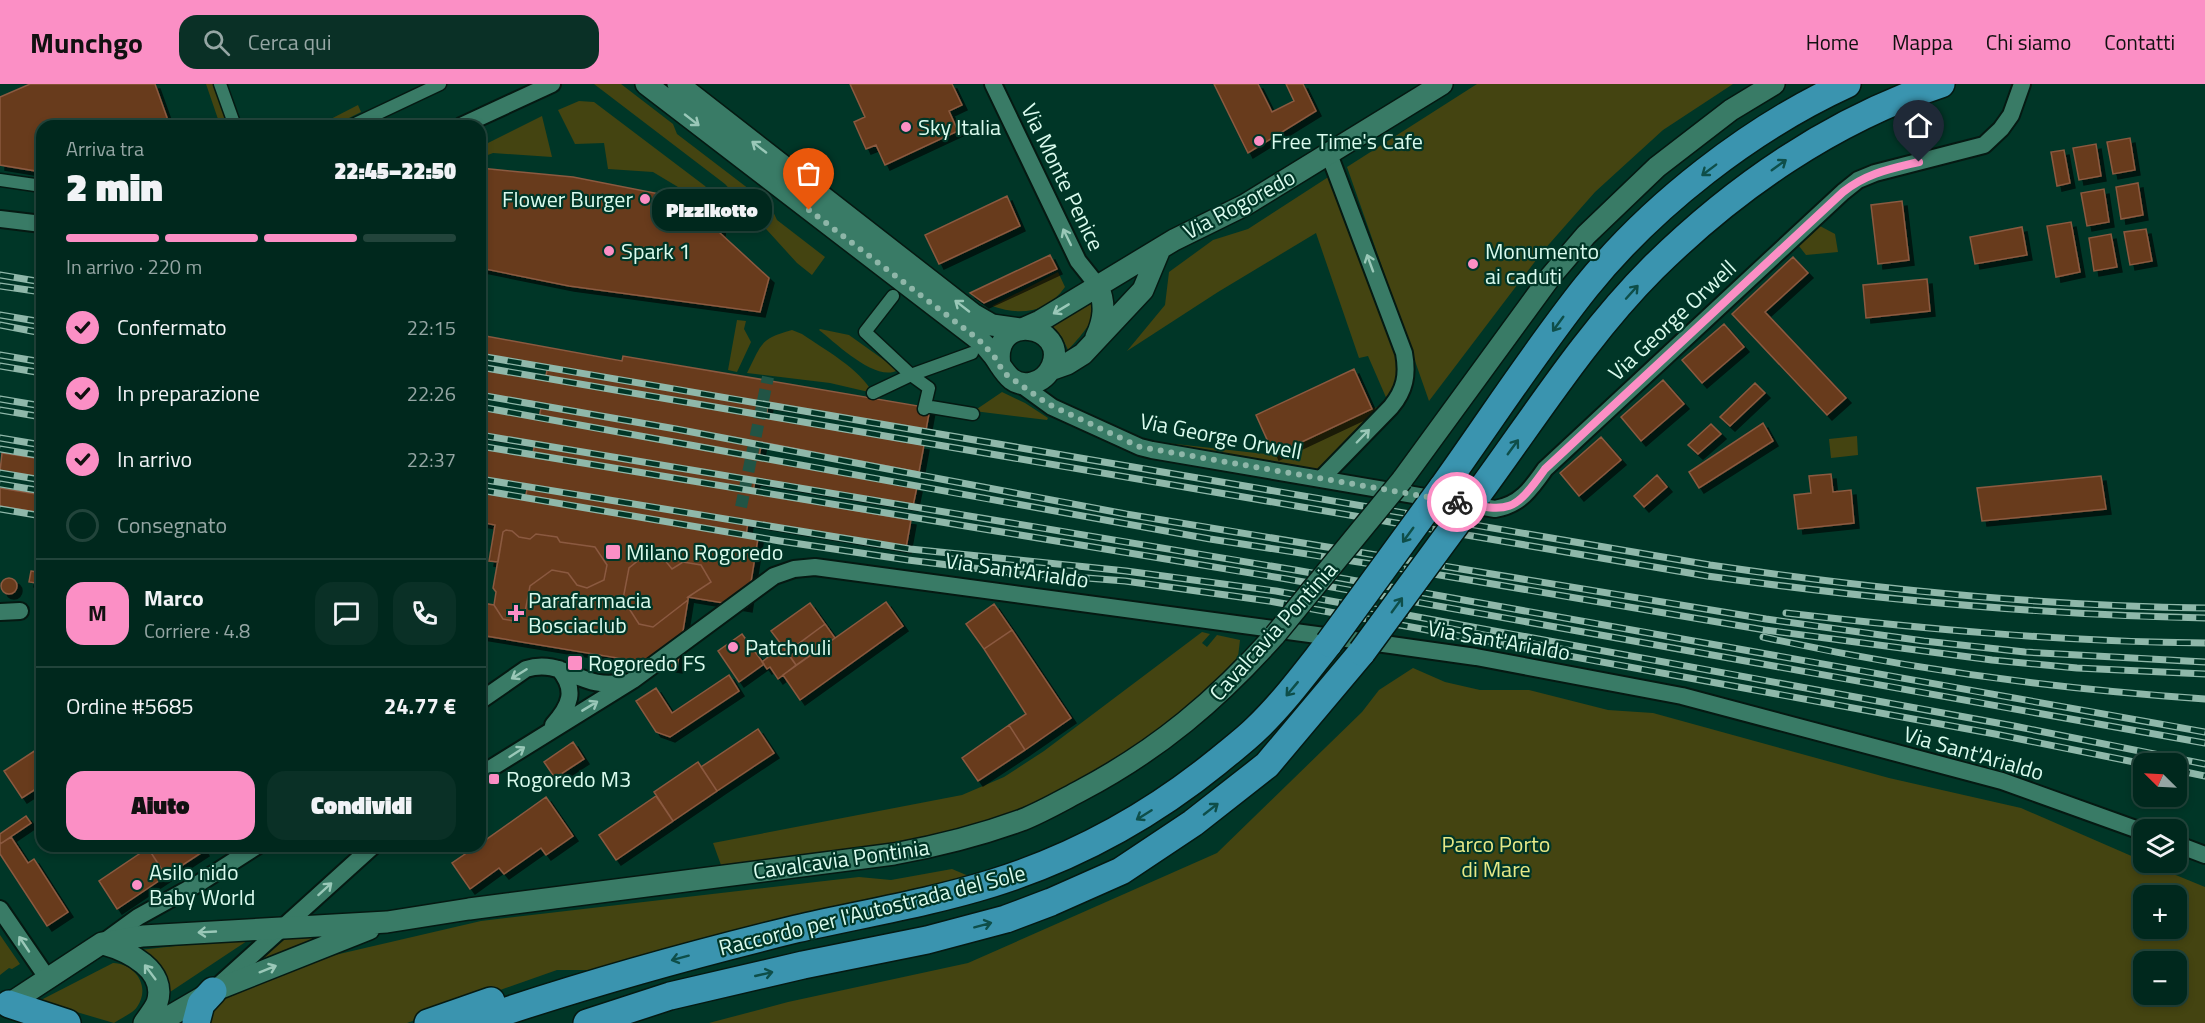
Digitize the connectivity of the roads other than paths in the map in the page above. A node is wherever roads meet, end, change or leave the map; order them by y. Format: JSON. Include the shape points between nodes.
{"nodes":[{"id":1,"x":220,"y":84,"type":"edge"},
{"id":2,"x":440,"y":84,"type":"edge"},
{"id":3,"x":552,"y":84,"type":"edge"},
{"id":4,"x":646,"y":84,"type":"edge"},
{"id":5,"x":678,"y":84,"type":"edge"},
{"id":6,"x":993,"y":84,"type":"edge"},
{"id":7,"x":1442,"y":84,"type":"edge"},
{"id":8,"x":1774,"y":84,"type":"edge"},
{"id":9,"x":1847,"y":84,"type":"edge"},
{"id":10,"x":1941,"y":84,"type":"edge"},
{"id":11,"x":2022,"y":84,"type":"edge"},
{"id":12,"x":540,"y":88,"type":"edge"},
{"id":13,"x":233,"y":120,"type":"edge"},
{"id":14,"x":364,"y":120,"type":"edge"},
{"id":15,"x":473,"y":120,"type":"edge"},
{"id":16,"x":1329,"y":154,"type":"junction"},
{"id":17,"x":0,"y":180,"type":"edge"},
{"id":18,"x":36,"y":185,"type":"edge"},
{"id":19,"x":0,"y":219,"type":"edge"},
{"id":20,"x":36,"y":224,"type":"edge"},
{"id":21,"x":1160,"y":249,"type":"junction"},
{"id":22,"x":1098,"y":286,"type":"junction"},
{"id":23,"x":893,"y":296,"type":"dead end"},
{"id":24,"x":1021,"y":329,"type":"junction"},
{"id":25,"x":1092,"y":346,"type":"junction"},
{"id":26,"x":972,"y":353,"type":"dead end"},
{"id":27,"x":1000,"y":365,"type":"junction"},
{"id":28,"x":1050,"y":370,"type":"junction"},
{"id":29,"x":912,"y":375,"type":"junction"},
{"id":30,"x":1019,"y":383,"type":"junction"},
{"id":31,"x":873,"y":393,"type":"dead end"},
{"id":32,"x":973,"y":414,"type":"dead end"},
{"id":33,"x":1322,"y":478,"type":"junction"},
{"id":34,"x":20,"y":611,"type":"dead end"},
{"id":35,"x":0,"y":612,"type":"edge"},
{"id":36,"x":559,"y":668,"type":"junction"},
{"id":37,"x":633,"y":680,"type":"junction"},
{"id":38,"x":486,"y":697,"type":"edge"},
{"id":39,"x":547,"y":732,"type":"junction"},
{"id":40,"x":486,"y":772,"type":"edge"},
{"id":41,"x":2133,"y":828,"type":"edge"},
{"id":42,"x":2187,"y":848,"type":"edge"},
{"id":43,"x":248,"y":852,"type":"edge"},
{"id":44,"x":366,"y":852,"type":"edge"},
{"id":45,"x":2205,"y":855,"type":"edge"},
{"id":46,"x":0,"y":909,"type":"edge"},
{"id":47,"x":387,"y":922,"type":"junction"},
{"id":48,"x":283,"y":928,"type":"junction"},
{"id":49,"x":102,"y":944,"type":"junction"},
{"id":50,"x":48,"y":979,"type":"junction"},
{"id":51,"x":600,"y":981,"type":"junction"},
{"id":52,"x":213,"y":991,"type":"junction"},
{"id":53,"x":9,"y":1004,"type":"joint"},
{"id":54,"x":67,"y":1023,"type":"edge"},
{"id":55,"x":144,"y":1023,"type":"edge"},
{"id":56,"x":158,"y":1023,"type":"edge"},
{"id":57,"x":196,"y":1023,"type":"edge"},
{"id":58,"x":428,"y":1023,"type":"edge"},
{"id":59,"x":471,"y":1023,"type":"edge"},
{"id":60,"x":587,"y":1023,"type":"edge"}],
"edges":[{"from":1,"to":13,"type":"street"},
{"from":2,"to":14,"type":"street"},
{"from":3,"to":12,"type":"street"},
{"from":4,"to":27,"type":"street","one_way":true,"via":[[978,339]]},
{"from":24,"to":5,"type":"street","one_way":true,"via":[[992,325],[973,314]]},
{"from":22,"to":6,"type":"street","name":"Via Monte Penice","one_way":true,"via":[[1078,261]]},
{"from":7,"to":16,"type":"street","name":"Via Rogoredo"},
{"from":8,"to":47,"type":"street","name":"Cavalcavia Pontinia","bridge":true,"via":[[1731,110],[1657,167],[1586,235],[1551,276],[1402,480],[1275,635],[1216,698],[1132,762],[1024,819],[946,844]]},
{"from":9,"to":51,"type":"highway","name":"Raccordo per l'Autostrada del Sole","one_way":true,"bridge":true,"via":[[1824,94],[1731,153],[1688,186],[1617,252],[1561,320],[1294,688],[1257,729],[1192,782],[1095,843],[1025,872]]},
{"from":60,"to":10,"type":"highway","name":"Raccordo per l'Autostrada del Sole","one_way":true,"bridge":true,"via":[[670,996],[1006,919],[1121,871],[1193,823],[1267,765],[1362,652],[1580,355],[1653,269],[1699,226],[1795,154],[1846,124]]},
{"from":11,"to":33,"type":"street","name":"Via George Orwell","via":[[2011,116],[1984,145],[1875,173],[1843,192],[1545,469],[1528,494],[1507,507],[1495,509]]},
{"from":12,"to":15,"type":"street"},
{"from":16,"to":21,"type":"street","name":"Via Rogoredo","via":[[1245,205]]},
{"from":33,"to":16,"type":"street","name":"Via George Orwell","one_way":true,"via":[[1391,408],[1405,385],[1407,370]]},
{"from":17,"to":18,"type":"street"},
{"from":19,"to":20,"type":"street"},
{"from":21,"to":22,"type":"street","name":"Via Rogoredo"},
{"from":21,"to":25,"type":"street","name":"Via Rogoredo","via":[[1143,290]]},
{"from":22,"to":24,"type":"street","name":"Via Rogoredo","one_way":true},
{"from":22,"to":25,"type":"street","via":[[1104,312]]},
{"from":23,"to":29,"type":"street","via":[[864,332]]},
{"from":24,"to":27,"type":"street","via":[[1000,347]]},
{"from":24,"to":28,"type":"street","via":[[1038,331],[1051,343],[1054,361]]},
{"from":25,"to":28,"type":"street","name":"Via Rogoredo","via":[[1067,364]]},
{"from":26,"to":29,"type":"street"},
{"from":27,"to":30,"type":"street","via":[[1004,373]]},
{"from":28,"to":30,"type":"street","via":[[1037,382]]},
{"from":29,"to":31,"type":"street"},
{"from":29,"to":32,"type":"street","via":[[929,388],[924,407]]},
{"from":30,"to":33,"type":"street","name":"Via George Orwell","via":[[1052,407],[1140,447]]},
{"from":34,"to":35,"type":"street"},
{"from":36,"to":37,"type":"street","via":[[592,683]]},
{"from":36,"to":38,"type":"street","one_way":true,"via":[[544,665],[526,669]]},
{"from":36,"to":39,"type":"street","via":[[569,683],[570,699]]},
{"from":39,"to":37,"type":"street","name":"Via Sant'Arialdo","one_way":true},
{"from":37,"to":41,"type":"street","name":"Via Sant'Arialdo","via":[[774,576],[804,567],[830,568],[1476,657],[1682,696],[2002,782]]},
{"from":40,"to":39,"type":"street","name":"Via Sant'Arialdo","one_way":true},
{"from":42,"to":45,"type":"street"},
{"from":43,"to":49,"type":"street"},
{"from":48,"to":44,"type":"street","one_way":true},
{"from":50,"to":46,"type":"street","one_way":true},
{"from":47,"to":48,"type":"street","name":"Cavalcavia Pontinia"},
{"from":52,"to":47,"type":"street","name":"Cavalcavia Pontinia","one_way":true},
{"from":48,"to":49,"type":"street","name":"Cavalcavia Pontinia","one_way":true,"via":[[143,936]]},
{"from":48,"to":52,"type":"street"},
{"from":49,"to":50,"type":"street"},
{"from":55,"to":49,"type":"street","one_way":true,"via":[[157,1003],[158,983],[147,966],[130,954]]},
{"from":50,"to":53,"type":"street"},
{"from":51,"to":58,"type":"highway","via":[[546,983]]},
{"from":51,"to":59,"type":"highway","name":"Raccordo per l'Autostrada del Sole"},
{"from":52,"to":56,"type":"street","name":"Cavalcavia Pontinia"},
{"from":52,"to":57,"type":"highway","via":[[201,1004]]},
{"from":53,"to":54,"type":"highway"}]}
